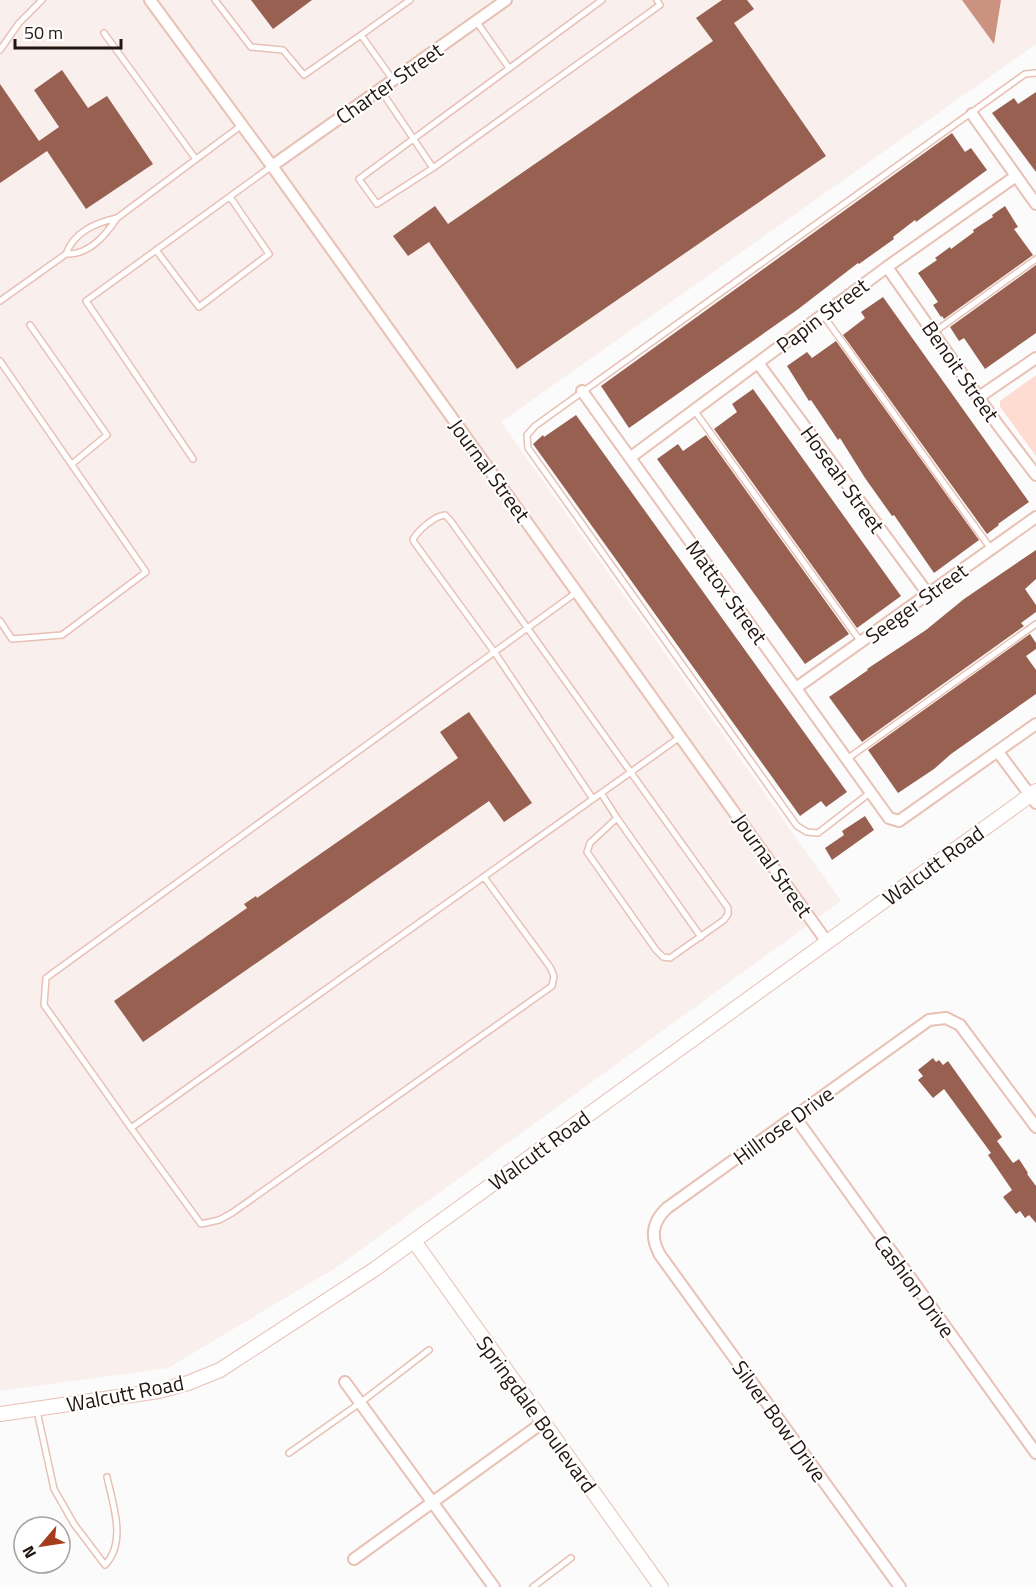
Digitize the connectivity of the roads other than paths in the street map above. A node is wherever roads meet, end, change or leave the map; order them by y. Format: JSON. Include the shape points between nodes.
{"nodes":[{"id":1,"x":42,"y":0,"type":"edge"},
{"id":2,"x":150,"y":0,"type":"edge"},
{"id":3,"x":215,"y":0,"type":"edge"},
{"id":4,"x":410,"y":0,"type":"edge"},
{"id":5,"x":506,"y":0,"type":"edge"},
{"id":6,"x":602,"y":0,"type":"edge"},
{"id":7,"x":657,"y":0,"type":"edge"},
{"id":8,"x":476,"y":21,"type":"junction"},
{"id":9,"x":104,"y":33,"type":"dead end"},
{"id":10,"x":361,"y":35,"type":"junction"},
{"id":11,"x":0,"y":50,"type":"edge"},
{"id":12,"x":509,"y":68,"type":"junction"},
{"id":13,"x":1036,"y":73,"type":"edge"},
{"id":14,"x":393,"y":80,"type":"junction"},
{"id":15,"x":380,"y":89,"type":"junction"},
{"id":16,"x":972,"y":114,"type":"junction"},
{"id":17,"x":242,"y":124,"type":"junction"},
{"id":18,"x":414,"y":140,"type":"junction"},
{"id":19,"x":195,"y":158,"type":"junction"},
{"id":20,"x":272,"y":166,"type":"junction"},
{"id":21,"x":433,"y":168,"type":"junction"},
{"id":22,"x":1016,"y":176,"type":"junction"},
{"id":23,"x":230,"y":197,"type":"junction"},
{"id":24,"x":1036,"y":204,"type":"edge"},
{"id":25,"x":117,"y":218,"type":"junction"},
{"id":26,"x":156,"y":250,"type":"junction"},
{"id":27,"x":66,"y":254,"type":"junction"},
{"id":28,"x":1036,"y":260,"type":"edge"},
{"id":29,"x":887,"y":267,"type":"junction"},
{"id":30,"x":0,"y":301,"type":"edge"},
{"id":31,"x":823,"y":315,"type":"junction"},
{"id":32,"x":30,"y":325,"type":"dead end"},
{"id":33,"x":933,"y":333,"type":"junction"},
{"id":34,"x":1036,"y":358,"type":"edge"},
{"id":35,"x":0,"y":360,"type":"edge"},
{"id":36,"x":758,"y":363,"type":"junction"},
{"id":37,"x":582,"y":391,"type":"junction"},
{"id":38,"x":979,"y":397,"type":"junction"},
{"id":39,"x":694,"y":410,"type":"junction"},
{"id":40,"x":631,"y":457,"type":"junction"},
{"id":41,"x":193,"y":459,"type":"dead end"},
{"id":42,"x":72,"y":464,"type":"junction"},
{"id":43,"x":1036,"y":474,"type":"edge"},
{"id":44,"x":1036,"y":517,"type":"edge"},
{"id":45,"x":991,"y":549,"type":"junction"},
{"id":46,"x":577,"y":592,"type":"junction"},
{"id":47,"x":928,"y":594,"type":"junction"},
{"id":48,"x":0,"y":621,"type":"edge"},
{"id":49,"x":1036,"y":624,"type":"edge"},
{"id":50,"x":529,"y":627,"type":"junction"},
{"id":51,"x":861,"y":642,"type":"junction"},
{"id":52,"x":495,"y":652,"type":"junction"},
{"id":53,"x":796,"y":688,"type":"junction"},
{"id":54,"x":1036,"y":724,"type":"edge"},
{"id":55,"x":680,"y":736,"type":"junction"},
{"id":56,"x":998,"y":752,"type":"junction"},
{"id":57,"x":847,"y":759,"type":"junction"},
{"id":58,"x":631,"y":772,"type":"junction"},
{"id":59,"x":871,"y":792,"type":"junction"},
{"id":60,"x":601,"y":793,"type":"junction"},
{"id":61,"x":1034,"y":797,"type":"edge"},
{"id":62,"x":593,"y":799,"type":"junction"},
{"id":63,"x":617,"y":819,"type":"junction"},
{"id":64,"x":484,"y":877,"type":"junction"},
{"id":65,"x":701,"y":937,"type":"junction"},
{"id":66,"x":827,"y":942,"type":"junction"},
{"id":67,"x":795,"y":1117,"type":"junction"},
{"id":68,"x":1036,"y":1127,"type":"edge"},
{"id":69,"x":131,"y":1128,"type":"junction"},
{"id":70,"x":414,"y":1241,"type":"junction"},
{"id":71,"x":660,"y":1255,"type":"joint"},
{"id":72,"x":429,"y":1350,"type":"dead end"},
{"id":73,"x":345,"y":1382,"type":"dead end"},
{"id":74,"x":360,"y":1403,"type":"junction"},
{"id":75,"x":36,"y":1409,"type":"junction"},
{"id":76,"x":0,"y":1414,"type":"edge"},
{"id":77,"x":542,"y":1423,"type":"junction"},
{"id":78,"x":289,"y":1453,"type":"dead end"},
{"id":79,"x":1036,"y":1454,"type":"edge"},
{"id":80,"x":106,"y":1477,"type":"dead end"},
{"id":81,"x":433,"y":1502,"type":"junction"},
{"id":82,"x":571,"y":1558,"type":"dead end"},
{"id":83,"x":354,"y":1559,"type":"dead end"},
{"id":84,"x":494,"y":1587,"type":"edge"},
{"id":85,"x":533,"y":1587,"type":"edge"},
{"id":86,"x":661,"y":1587,"type":"edge"},
{"id":87,"x":900,"y":1587,"type":"edge"}],
"edges":[{"from":1,"to":11,"type":"lane"},
{"from":2,"to":17,"type":"street","name":"Journal Street"},
{"from":3,"to":10,"type":"lane","via":[[251,47],[283,50],[304,75]]},
{"from":4,"to":10,"type":"lane"},
{"from":5,"to":8,"type":"street","name":"Charter Street"},
{"from":6,"to":12,"type":"lane"},
{"from":7,"to":21,"type":"lane","via":[[660,5]]},
{"from":8,"to":12,"type":"lane"},
{"from":8,"to":14,"type":"street","name":"Charter Street"},
{"from":9,"to":19,"type":"lane"},
{"from":10,"to":14,"type":"lane"},
{"from":12,"to":18,"type":"lane"},
{"from":13,"to":16,"type":"lane","via":[[1025,74]]},
{"from":14,"to":15,"type":"street","name":"Charter Street"},
{"from":15,"to":18,"type":"lane"},
{"from":15,"to":20,"type":"street","name":"Charter Street"},
{"from":16,"to":22,"type":"street"},
{"from":16,"to":37,"type":"lane"},
{"from":17,"to":19,"type":"lane"},
{"from":17,"to":20,"type":"street","name":"Journal Street"},
{"from":18,"to":21,"type":"lane"},
{"from":18,"to":21,"type":"lane","via":[[359,179],[377,204]]},
{"from":19,"to":25,"type":"lane"},
{"from":20,"to":23,"type":"lane"},
{"from":20,"to":46,"type":"street","name":"Journal Street"},
{"from":22,"to":24,"type":"street"},
{"from":22,"to":29,"type":"street","name":"Papin Street"},
{"from":23,"to":26,"type":"lane"},
{"from":23,"to":26,"type":"lane","via":[[269,254],[199,308]]},
{"from":25,"to":27,"type":"lane","via":[[83,232],[70,243]]},
{"from":25,"to":27,"type":"lane","via":[[105,236],[78,254]]},
{"from":26,"to":41,"type":"lane","via":[[86,301]]},
{"from":27,"to":30,"type":"lane"},
{"from":28,"to":33,"type":"lane"},
{"from":29,"to":31,"type":"street","name":"Papin Street"},
{"from":29,"to":33,"type":"street","name":"Benoit Street"},
{"from":31,"to":36,"type":"street","name":"Papin Street"},
{"from":31,"to":45,"type":"lane"},
{"from":32,"to":42,"type":"lane","via":[[107,435]]},
{"from":33,"to":38,"type":"street","name":"Benoit Street"},
{"from":34,"to":38,"type":"street"},
{"from":35,"to":42,"type":"lane"},
{"from":36,"to":39,"type":"street","name":"Papin Street"},
{"from":36,"to":47,"type":"street","name":"Hoseah Street"},
{"from":37,"to":40,"type":"street","name":"Mattox Street"},
{"from":37,"to":59,"type":"lane","via":[[535,426],[527,435],[528,448],[797,826],[818,833]]},
{"from":38,"to":43,"type":"street","name":"Benoit Street"},
{"from":39,"to":40,"type":"street","name":"Papin Street"},
{"from":39,"to":51,"type":"lane"},
{"from":40,"to":53,"type":"street","name":"Mattox Street"},
{"from":42,"to":48,"type":"lane","via":[[146,572],[62,635],[12,639]]},
{"from":44,"to":45,"type":"street","name":"Seeger Street"},
{"from":45,"to":47,"type":"street","name":"Seeger Street"},
{"from":46,"to":50,"type":"lane"},
{"from":46,"to":55,"type":"street","name":"Journal Street"},
{"from":47,"to":51,"type":"street","name":"Seeger Street"},
{"from":49,"to":57,"type":"lane"},
{"from":50,"to":52,"type":"lane"},
{"from":50,"to":52,"type":"lane","via":[[450,520],[440,515],[417,534],[414,542]]},
{"from":50,"to":58,"type":"lane"},
{"from":51,"to":53,"type":"street","name":"Seeger Street"},
{"from":52,"to":62,"type":"lane"},
{"from":52,"to":69,"type":"lane","via":[[46,978],[44,1005]]},
{"from":53,"to":57,"type":"street","name":"Mattox Street"},
{"from":54,"to":56,"type":"street"},
{"from":55,"to":58,"type":"lane"},
{"from":55,"to":66,"type":"street","name":"Journal Street"},
{"from":56,"to":59,"type":"street","name":"Mattox Street","via":[[899,821],[889,818]]},
{"from":56,"to":61,"type":"street"},
{"from":57,"to":59,"type":"street","name":"Mattox Street"},
{"from":58,"to":60,"type":"lane"},
{"from":58,"to":65,"type":"lane","via":[[728,908],[724,920]]},
{"from":60,"to":62,"type":"lane"},
{"from":60,"to":63,"type":"lane"},
{"from":61,"to":66,"type":"street","name":"Walcutt Road"},
{"from":62,"to":64,"type":"lane"},
{"from":63,"to":65,"type":"lane"},
{"from":63,"to":65,"type":"lane","via":[[590,843],[587,852],[663,957],[670,958]]},
{"from":64,"to":69,"type":"lane"},
{"from":64,"to":69,"type":"lane","via":[[550,967],[554,976],[552,986],[219,1220],[201,1224]]},
{"from":66,"to":70,"type":"street","name":"Walcutt Road"},
{"from":67,"to":68,"type":"street","name":"Hillrose Drive","via":[[929,1020],[946,1018],[960,1025]]},
{"from":67,"to":71,"type":"street","name":"Hillrose Drive","via":[[657,1217],[653,1243]]},
{"from":67,"to":79,"type":"street","name":"Cashion Drive"},
{"from":70,"to":75,"type":"street","name":"Walcutt Road","via":[[205,1377],[159,1391]]},
{"from":70,"to":77,"type":"street","name":"Springdale Boulevard"},
{"from":71,"to":87,"type":"street","name":"Silver Bow Drive"},
{"from":72,"to":74,"type":"lane"},
{"from":73,"to":74,"type":"street"},
{"from":74,"to":78,"type":"lane"},
{"from":74,"to":81,"type":"street"},
{"from":75,"to":76,"type":"street","name":"Walcutt Road"},
{"from":75,"to":80,"type":"lane","via":[[54,1489],[105,1565],[113,1557],[118,1525]]},
{"from":77,"to":81,"type":"street"},
{"from":77,"to":86,"type":"street","name":"Springdale Boulevard"},
{"from":81,"to":83,"type":"street"},
{"from":81,"to":84,"type":"street"},
{"from":82,"to":85,"type":"lane"}]}
